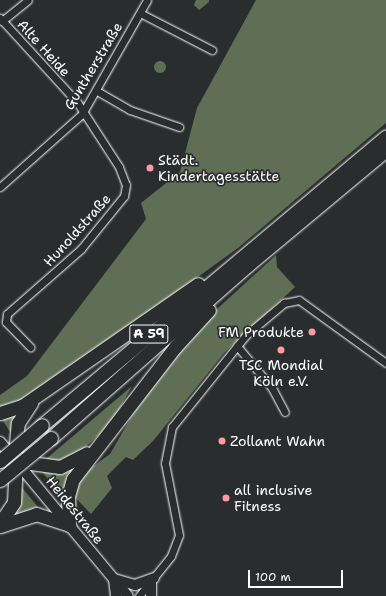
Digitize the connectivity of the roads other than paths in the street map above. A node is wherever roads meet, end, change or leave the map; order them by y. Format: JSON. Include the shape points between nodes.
{"nodes":[{"id":1,"x":28,"y":0,"type":"edge"},
{"id":2,"x":147,"y":0,"type":"edge"},
{"id":3,"x":140,"y":13,"type":"junction"},
{"id":4,"x":1,"y":20,"type":"edge"},
{"id":5,"x":212,"y":50,"type":"dead end"},
{"id":6,"x":97,"y":92,"type":"junction"},
{"id":7,"x":82,"y":114,"type":"junction"},
{"id":8,"x":180,"y":127,"type":"dead end"},
{"id":9,"x":386,"y":136,"type":"edge"},
{"id":10,"x":386,"y":150,"type":"edge"},
{"id":11,"x":0,"y":187,"type":"edge"},
{"id":12,"x":256,"y":243,"type":"junction"},
{"id":13,"x":248,"y":265,"type":"junction"},
{"id":14,"x":236,"y":346,"type":"junction"},
{"id":15,"x":30,"y":347,"type":"dead end"},
{"id":16,"x":386,"y":363,"type":"edge"},
{"id":17,"x":39,"y":395,"type":"junction"},
{"id":18,"x":0,"y":412,"type":"edge"},
{"id":19,"x":285,"y":412,"type":"dead end"},
{"id":20,"x":0,"y":442,"type":"edge"},
{"id":21,"x":95,"y":447,"type":"junction"},
{"id":22,"x":0,"y":457,"type":"edge"},
{"id":23,"x":0,"y":460,"type":"edge"},
{"id":24,"x":16,"y":460,"type":"junction"},
{"id":25,"x":0,"y":480,"type":"edge"},
{"id":26,"x":0,"y":525,"type":"edge"},
{"id":27,"x":69,"y":525,"type":"junction"},
{"id":28,"x":114,"y":579,"type":"junction"},
{"id":29,"x":152,"y":580,"type":"junction"},
{"id":30,"x":116,"y":596,"type":"edge"},
{"id":31,"x":128,"y":596,"type":"edge"},
{"id":32,"x":139,"y":596,"type":"edge"},
{"id":33,"x":151,"y":596,"type":"edge"}],
"edges":[{"from":1,"to":4,"type":"street"},
{"from":2,"to":3,"type":"street","name":"Guntherstraße"},
{"from":3,"to":5,"type":"street"},
{"from":3,"to":6,"type":"street","name":"Guntherstraße"},
{"from":4,"to":7,"type":"street","name":"Alte Heide","via":[[76,102]]},
{"from":6,"to":7,"type":"street","name":"Guntherstraße"},
{"from":6,"to":8,"type":"street","via":[[130,110]]},
{"from":7,"to":11,"type":"street","name":"Guntherstraße"},
{"from":7,"to":15,"type":"street","name":"Hunoldstraße","via":[[119,167],[126,190],[116,208],[81,249],[6,314],[6,322]]},
{"from":9,"to":12,"type":"highway","number":"A 59"},
{"from":10,"to":13,"type":"highway","number":"A 59"},
{"from":12,"to":17,"type":"highway"},
{"from":12,"to":23,"type":"highway","number":"A 59","bridge":true},
{"from":13,"to":21,"type":"highway","via":[[176,347]]},
{"from":13,"to":25,"type":"highway","number":"A 59","bridge":true},
{"from":14,"to":16,"type":"street","via":[[275,309],[295,299]]},
{"from":14,"to":19,"type":"street","via":[[272,388]]},
{"from":14,"to":29,"type":"street","via":[[172,427],[166,445],[166,468],[180,535],[173,553]]},
{"from":17,"to":18,"type":"highway","via":[[22,406]]},
{"from":17,"to":24,"type":"highway","via":[[23,412],[18,423]]},
{"from":20,"to":24,"type":"main road","name":"Heidestraße"},
{"from":21,"to":24,"type":"highway","via":[[77,462],[60,467]]},
{"from":21,"to":27,"type":"highway","via":[[73,479],[68,496]]},
{"from":22,"to":24,"type":"highway"},
{"from":24,"to":26,"type":"highway","via":[[14,502]]},
{"from":24,"to":27,"type":"main road","name":"Heidestraße"},
{"from":26,"to":27,"type":"highway","via":[[36,514]]},
{"from":27,"to":28,"type":"main road","name":"Heidestraße"},
{"from":28,"to":29,"type":"main road","via":[[135,585]]},
{"from":28,"to":30,"type":"main road"},
{"from":28,"to":31,"type":"main road","name":"Heidestraße"},
{"from":29,"to":32,"type":"street"},
{"from":29,"to":33,"type":"main road"}]}
